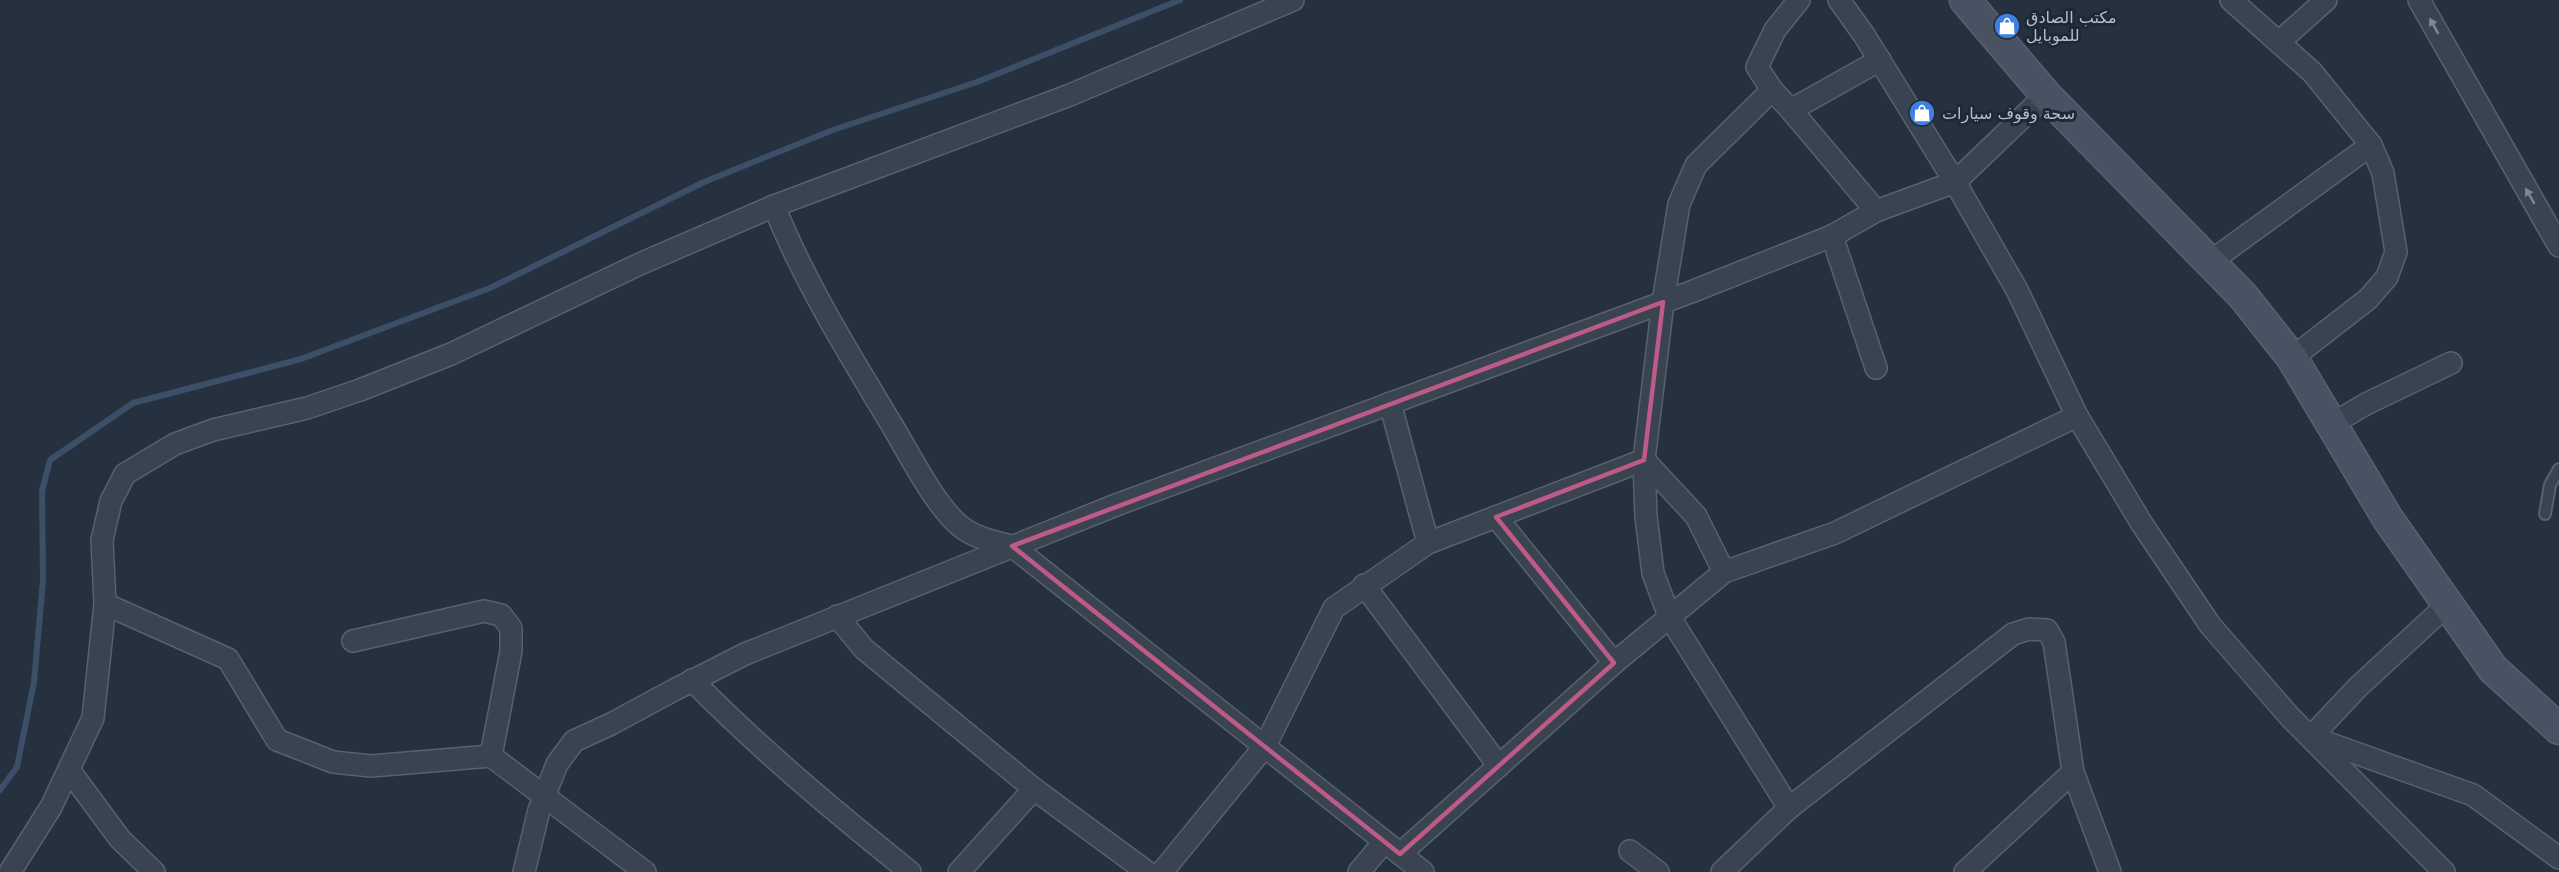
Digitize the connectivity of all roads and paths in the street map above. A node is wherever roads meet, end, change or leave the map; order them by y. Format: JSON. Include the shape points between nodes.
{"nodes":[{"id":1,"x":1293,"y":0,"type":"edge"},
{"id":2,"x":1799,"y":0,"type":"edge"},
{"id":3,"x":1839,"y":0,"type":"edge"},
{"id":4,"x":1965,"y":0,"type":"edge"},
{"id":5,"x":2231,"y":0,"type":"edge"},
{"id":6,"x":2326,"y":0,"type":"edge"},
{"id":7,"x":2419,"y":0,"type":"edge"},
{"id":8,"x":2279,"y":42,"type":"junction"},
{"id":9,"x":1880,"y":60,"type":"junction"},
{"id":10,"x":1772,"y":90,"type":"junction"},
{"id":11,"x":2046,"y":95,"type":"junction"},
{"id":12,"x":1791,"y":110,"type":"junction"},
{"id":13,"x":2371,"y":145,"type":"junction"},
{"id":14,"x":1955,"y":182,"type":"junction"},
{"id":15,"x":774,"y":206,"type":"junction"},
{"id":16,"x":1876,"y":211,"type":"junction"},
{"id":17,"x":1832,"y":236,"type":"junction"},
{"id":18,"x":2559,"y":246,"type":"edge"},
{"id":19,"x":2210,"y":262,"type":"junction"},
{"id":20,"x":1663,"y":302,"type":"junction"},
{"id":21,"x":2292,"y":358,"type":"junction"},
{"id":22,"x":2451,"y":363,"type":"dead end"},
{"id":23,"x":1876,"y":368,"type":"dead end"},
{"id":24,"x":1390,"y":403,"type":"junction"},
{"id":25,"x":2078,"y":416,"type":"junction"},
{"id":26,"x":2332,"y":424,"type":"junction"},
{"id":27,"x":1644,"y":460,"type":"junction"},
{"id":28,"x":2559,"y":470,"type":"edge"},
{"id":29,"x":2545,"y":514,"type":"dead end"},
{"id":30,"x":1496,"y":517,"type":"junction"},
{"id":31,"x":1428,"y":543,"type":"junction"},
{"id":32,"x":1012,"y":546,"type":"junction"},
{"id":33,"x":1724,"y":572,"type":"junction"},
{"id":34,"x":1364,"y":585,"type":"junction"},
{"id":35,"x":105,"y":604,"type":"junction"},
{"id":36,"x":2447,"y":606,"type":"junction"},
{"id":37,"x":1669,"y":615,"type":"junction"},
{"id":38,"x":837,"y":616,"type":"junction"},
{"id":39,"x":353,"y":641,"type":"dead end"},
{"id":40,"x":1614,"y":663,"type":"junction"},
{"id":41,"x":692,"y":681,"type":"junction"},
{"id":42,"x":2559,"y":729,"type":"edge"},
{"id":43,"x":2311,"y":737,"type":"junction"},
{"id":44,"x":1265,"y":746,"type":"junction"},
{"id":45,"x":491,"y":756,"type":"junction"},
{"id":46,"x":1499,"y":766,"type":"junction"},
{"id":47,"x":69,"y":770,"type":"junction"},
{"id":48,"x":2073,"y":772,"type":"junction"},
{"id":49,"x":1035,"y":789,"type":"junction"},
{"id":50,"x":545,"y":796,"type":"junction"},
{"id":51,"x":1789,"y":808,"type":"junction"},
{"id":52,"x":1392,"y":848,"type":"junction"},
{"id":53,"x":1630,"y":851,"type":"dead end"},
{"id":54,"x":2559,"y":858,"type":"edge"},
{"id":55,"x":10,"y":872,"type":"edge"},
{"id":56,"x":154,"y":872,"type":"edge"},
{"id":57,"x":524,"y":872,"type":"edge"},
{"id":58,"x":645,"y":872,"type":"edge"},
{"id":59,"x":910,"y":872,"type":"edge"},
{"id":60,"x":959,"y":872,"type":"edge"},
{"id":61,"x":1147,"y":872,"type":"edge"},
{"id":62,"x":1162,"y":872,"type":"edge"},
{"id":63,"x":1359,"y":872,"type":"edge"},
{"id":64,"x":1423,"y":872,"type":"edge"},
{"id":65,"x":1658,"y":872,"type":"edge"},
{"id":66,"x":1722,"y":872,"type":"edge"},
{"id":67,"x":1965,"y":872,"type":"edge"},
{"id":68,"x":2110,"y":872,"type":"edge"},
{"id":69,"x":2444,"y":872,"type":"edge"}],
"edges":[{"from":1,"to":15,"type":"street","via":[[1070,95]]},
{"from":2,"to":10,"type":"street","via":[[1775,30],[1757,67]]},
{"from":3,"to":9,"type":"street"},
{"from":4,"to":11,"type":"street"},
{"from":5,"to":8,"type":"street"},
{"from":6,"to":8,"type":"street"},
{"from":18,"to":7,"type":"street","one_way":true},
{"from":8,"to":13,"type":"street","via":[[2312,72]]},
{"from":9,"to":12,"type":"street"},
{"from":9,"to":14,"type":"street"},
{"from":10,"to":12,"type":"street"},
{"from":10,"to":20,"type":"street","via":[[1695,165],[1679,204]]},
{"from":11,"to":14,"type":"street"},
{"from":11,"to":19,"type":"street"},
{"from":12,"to":16,"type":"street"},
{"from":13,"to":19,"type":"street"},
{"from":13,"to":21,"type":"street","via":[[2383,173],[2396,252],[2387,277],[2368,299]]},
{"from":14,"to":16,"type":"street"},
{"from":14,"to":25,"type":"street","via":[[2017,290]]},
{"from":15,"to":32,"type":"street","via":[[824,311],[925,481],[963,528]]},
{"from":15,"to":35,"type":"street","via":[[642,263],[451,354],[307,408],[213,430],[153,456],[125,474],[111,501],[102,540]]},
{"from":16,"to":17,"type":"street"},
{"from":17,"to":20,"type":"street"},
{"from":17,"to":23,"type":"street"},
{"from":19,"to":21,"type":"street","via":[[2243,296]]},
{"from":20,"to":24,"type":"street"},
{"from":20,"to":27,"type":"street"},
{"from":21,"to":26,"type":"street"},
{"from":22,"to":26,"type":"street"},
{"from":24,"to":31,"type":"street"},
{"from":24,"to":32,"type":"street"},
{"from":25,"to":33,"type":"street","via":[[1835,533]]},
{"from":25,"to":43,"type":"street","via":[[2142,524],[2210,625]]},
{"from":26,"to":36,"type":"street","via":[[2388,519]]},
{"from":27,"to":30,"type":"street"},
{"from":27,"to":33,"type":"street","via":[[1696,516]]},
{"from":27,"to":37,"type":"street","via":[[1653,573]]},
{"from":28,"to":29,"type":"lane","via":[[2550,485]]},
{"from":30,"to":31,"type":"street"},
{"from":30,"to":40,"type":"street"},
{"from":31,"to":34,"type":"street"},
{"from":32,"to":38,"type":"street"},
{"from":32,"to":44,"type":"street"},
{"from":33,"to":37,"type":"street"},
{"from":34,"to":44,"type":"street","via":[[1334,608]]},
{"from":34,"to":46,"type":"street"},
{"from":35,"to":45,"type":"street","via":[[228,659],[277,740],[286,744],[333,762],[371,766]]},
{"from":35,"to":47,"type":"street","via":[[93,718]]},
{"from":36,"to":42,"type":"street","via":[[2493,669]]},
{"from":36,"to":43,"type":"street","via":[[2358,687]]},
{"from":37,"to":40,"type":"street"},
{"from":37,"to":51,"type":"street"},
{"from":38,"to":41,"type":"street"},
{"from":38,"to":49,"type":"street","via":[[864,649]]},
{"from":39,"to":45,"type":"street","via":[[484,611],[501,615],[511,628],[511,651]]},
{"from":40,"to":46,"type":"street"},
{"from":41,"to":50,"type":"street","via":[[574,741],[557,764]]},
{"from":41,"to":59,"type":"street","via":[[824,803]]},
{"from":43,"to":54,"type":"street","via":[[2473,795]]},
{"from":43,"to":69,"type":"street"},
{"from":44,"to":52,"type":"street"},
{"from":44,"to":62,"type":"street"},
{"from":45,"to":50,"type":"street"},
{"from":46,"to":52,"type":"street"},
{"from":47,"to":55,"type":"street"},
{"from":47,"to":56,"type":"street","via":[[120,839]]},
{"from":48,"to":51,"type":"street","via":[[2054,642],[2048,630],[2029,629],[2013,634]]},
{"from":48,"to":67,"type":"street"},
{"from":48,"to":68,"type":"street"},
{"from":49,"to":60,"type":"street"},
{"from":49,"to":61,"type":"street"},
{"from":50,"to":57,"type":"street"},
{"from":50,"to":58,"type":"street"},
{"from":51,"to":66,"type":"street"},
{"from":52,"to":63,"type":"street"},
{"from":52,"to":64,"type":"street"},
{"from":53,"to":65,"type":"street"}]}
